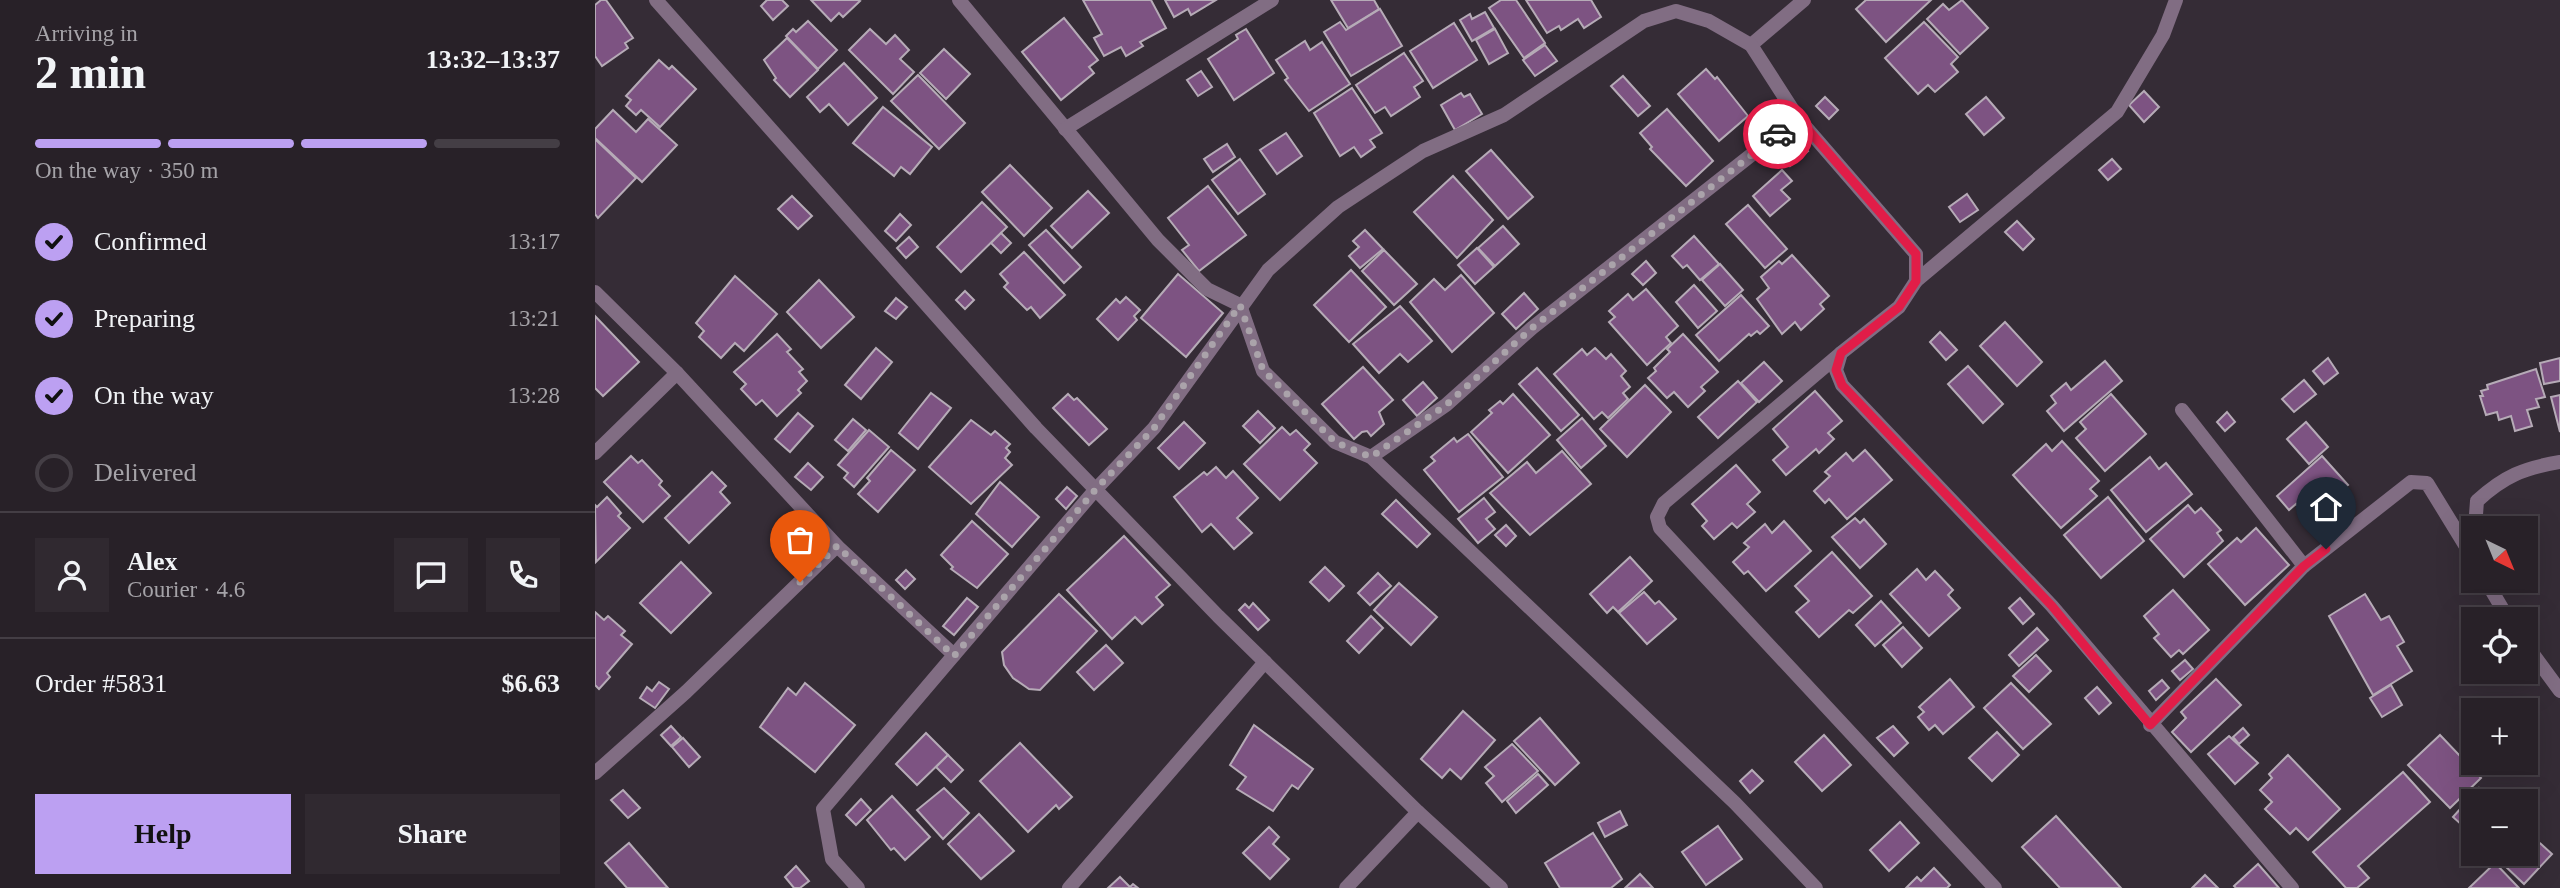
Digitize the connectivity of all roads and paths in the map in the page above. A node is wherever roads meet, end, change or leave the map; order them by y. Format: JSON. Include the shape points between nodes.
{"nodes":[{"id":1,"x":656,"y":0,"type":"edge"},
{"id":2,"x":959,"y":0,"type":"edge"},
{"id":3,"x":1272,"y":0,"type":"edge"},
{"id":4,"x":1804,"y":0,"type":"edge"},
{"id":5,"x":2176,"y":0,"type":"edge"},
{"id":6,"x":1751,"y":45,"type":"junction"},
{"id":7,"x":1798,"y":118,"type":"junction"},
{"id":8,"x":1065,"y":129,"type":"junction"},
{"id":9,"x":1916,"y":281,"type":"junction"},
{"id":10,"x":595,"y":292,"type":"edge"},
{"id":11,"x":1240,"y":305,"type":"junction"},
{"id":12,"x":1841,"y":353,"type":"junction"},
{"id":13,"x":677,"y":373,"type":"junction"},
{"id":14,"x":2182,"y":411,"type":"dead end"},
{"id":15,"x":595,"y":453,"type":"edge"},
{"id":16,"x":1371,"y":457,"type":"junction"},
{"id":17,"x":2560,"y":462,"type":"edge"},
{"id":18,"x":1096,"y":489,"type":"junction"},
{"id":19,"x":2476,"y":516,"type":"edge"},
{"id":20,"x":2461,"y":538,"type":"edge"},
{"id":21,"x":837,"y":546,"type":"junction"},
{"id":22,"x":2304,"y":566,"type":"junction"},
{"id":23,"x":954,"y":656,"type":"junction"},
{"id":24,"x":2538,"y":661,"type":"edge"},
{"id":25,"x":1265,"y":662,"type":"junction"},
{"id":26,"x":2560,"y":691,"type":"edge"},
{"id":27,"x":2150,"y":725,"type":"junction"},
{"id":28,"x":595,"y":773,"type":"edge"},
{"id":29,"x":1418,"y":812,"type":"junction"},
{"id":30,"x":858,"y":888,"type":"edge"},
{"id":31,"x":1069,"y":888,"type":"edge"},
{"id":32,"x":1346,"y":888,"type":"edge"},
{"id":33,"x":1501,"y":888,"type":"edge"},
{"id":34,"x":1816,"y":888,"type":"edge"},
{"id":35,"x":1995,"y":888,"type":"edge"},
{"id":36,"x":2292,"y":888,"type":"edge"}],
"edges":[{"from":1,"to":18,"type":"street","via":[[1035,428]]},
{"from":2,"to":8,"type":"street"},
{"from":3,"to":8,"type":"street"},
{"from":4,"to":6,"type":"street"},
{"from":5,"to":9,"type":"street","via":[[2163,35],[2117,112]]},
{"from":6,"to":7,"type":"street"},
{"from":6,"to":11,"type":"street","via":[[1709,21],[1676,11],[1644,21],[1504,116],[1423,151],[1338,207],[1268,270]]},
{"from":7,"to":9,"type":"street","via":[[1916,254]]},
{"from":7,"to":16,"type":"street","via":[[1532,328],[1446,405]]},
{"from":8,"to":11,"type":"street","via":[[1158,240],[1207,289]]},
{"from":9,"to":12,"type":"street","via":[[1899,307]]},
{"from":10,"to":13,"type":"street"},
{"from":11,"to":16,"type":"street","via":[[1263,370],[1335,442]]},
{"from":11,"to":18,"type":"street","via":[[1154,428]]},
{"from":12,"to":27,"type":"street","via":[[1836,370],[1842,385],[2052,606]]},
{"from":12,"to":35,"type":"street","via":[[1664,503],[1657,517],[1661,528]]},
{"from":13,"to":15,"type":"street"},
{"from":13,"to":21,"type":"street"},
{"from":14,"to":22,"type":"street"},
{"from":16,"to":34,"type":"street","via":[[1735,803]]},
{"from":17,"to":19,"type":"street","via":[[2499,480],[2477,501]]},
{"from":18,"to":23,"type":"street"},
{"from":18,"to":25,"type":"street"},
{"from":20,"to":22,"type":"street","via":[[2427,483],[2411,482]]},
{"from":21,"to":23,"type":"street"},
{"from":21,"to":28,"type":"street"},
{"from":22,"to":27,"type":"street"},
{"from":23,"to":30,"type":"street","via":[[823,809],[832,859]]},
{"from":24,"to":26,"type":"street"},
{"from":25,"to":29,"type":"street"},
{"from":25,"to":31,"type":"street"},
{"from":27,"to":36,"type":"street"},
{"from":29,"to":32,"type":"street"},
{"from":29,"to":33,"type":"street"}]}
